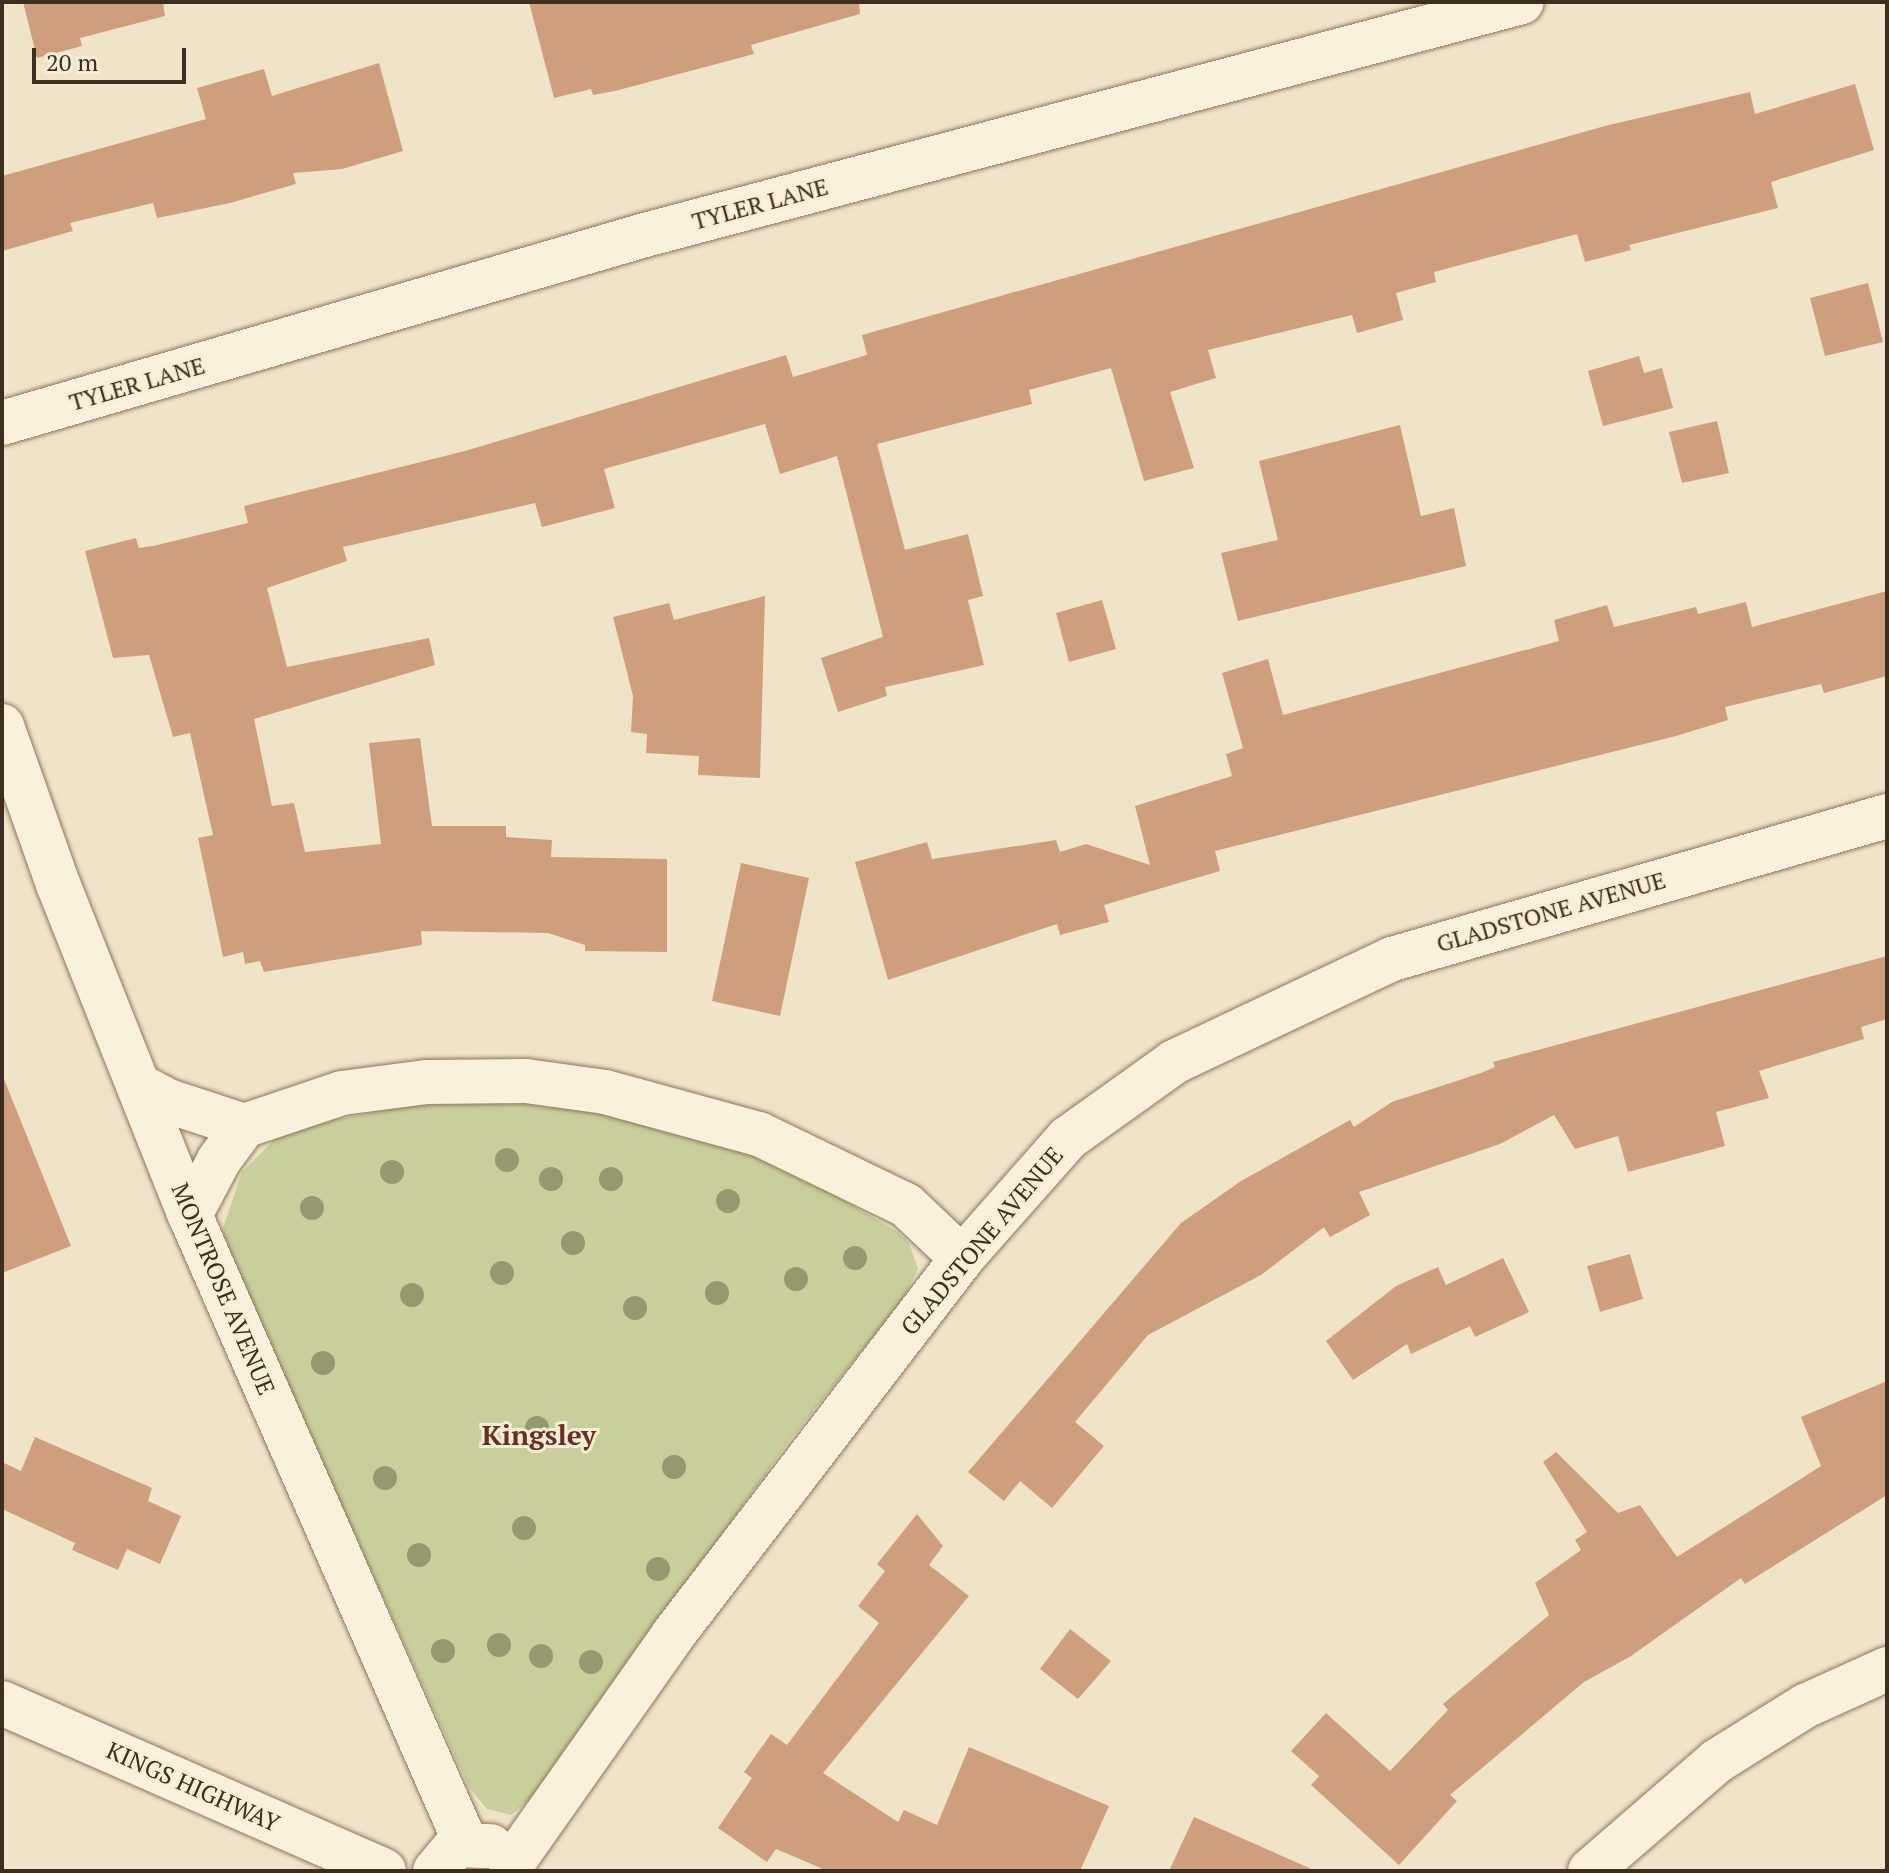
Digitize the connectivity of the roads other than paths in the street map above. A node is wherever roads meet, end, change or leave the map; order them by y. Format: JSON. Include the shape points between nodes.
{"nodes":[{"id":1,"x":1522,"y":2,"type":"edge"},
{"id":2,"x":2,"y":423,"type":"edge"},
{"id":3,"x":2,"y":726,"type":"edge"},
{"id":4,"x":1887,"y":816,"type":"edge"},
{"id":5,"x":138,"y":1085,"type":"junction"},
{"id":6,"x":244,"y":1126,"type":"junction"},
{"id":7,"x":190,"y":1215,"type":"junction"},
{"id":8,"x":962,"y":1258,"type":"junction"},
{"id":9,"x":1887,"y":1669,"type":"edge"},
{"id":10,"x":2,"y":1703,"type":"edge"},
{"id":11,"x":450,"y":1857,"type":"edge"},
{"id":12,"x":513,"y":1868,"type":"edge"},
{"id":13,"x":384,"y":1871,"type":"edge"},
{"id":14,"x":1590,"y":1871,"type":"edge"}],
"edges":[{"from":1,"to":2,"type":"street","name":"TYLER LANE","via":[[645,235]]},
{"from":3,"to":5,"type":"street","name":"MONTROSE AVENUE"},
{"from":4,"to":8,"type":"street","name":"GLADSTONE AVENUE","via":[[1392,959],[1281,1008],[1174,1062],[1068,1138]]},
{"from":5,"to":6,"type":"street","via":[[168,1101]]},
{"from":5,"to":7,"type":"street","name":"MONTROSE AVENUE"},
{"from":6,"to":7,"type":"street"},
{"from":6,"to":8,"type":"street","via":[[342,1093],[427,1082],[526,1081],[605,1092],[759,1134],[838,1167],[906,1205]]},
{"from":7,"to":11,"type":"street","name":"MONTROSE AVENUE"},
{"from":8,"to":12,"type":"street","name":"GLADSTONE AVENUE","via":[[673,1635]]},
{"from":9,"to":14,"type":"street","via":[[1805,1706],[1717,1761]]},
{"from":10,"to":13,"type":"street","name":"KINGS HIGHWAY"},
{"from":11,"to":12,"type":"street","via":[[489,1845]]}]}
